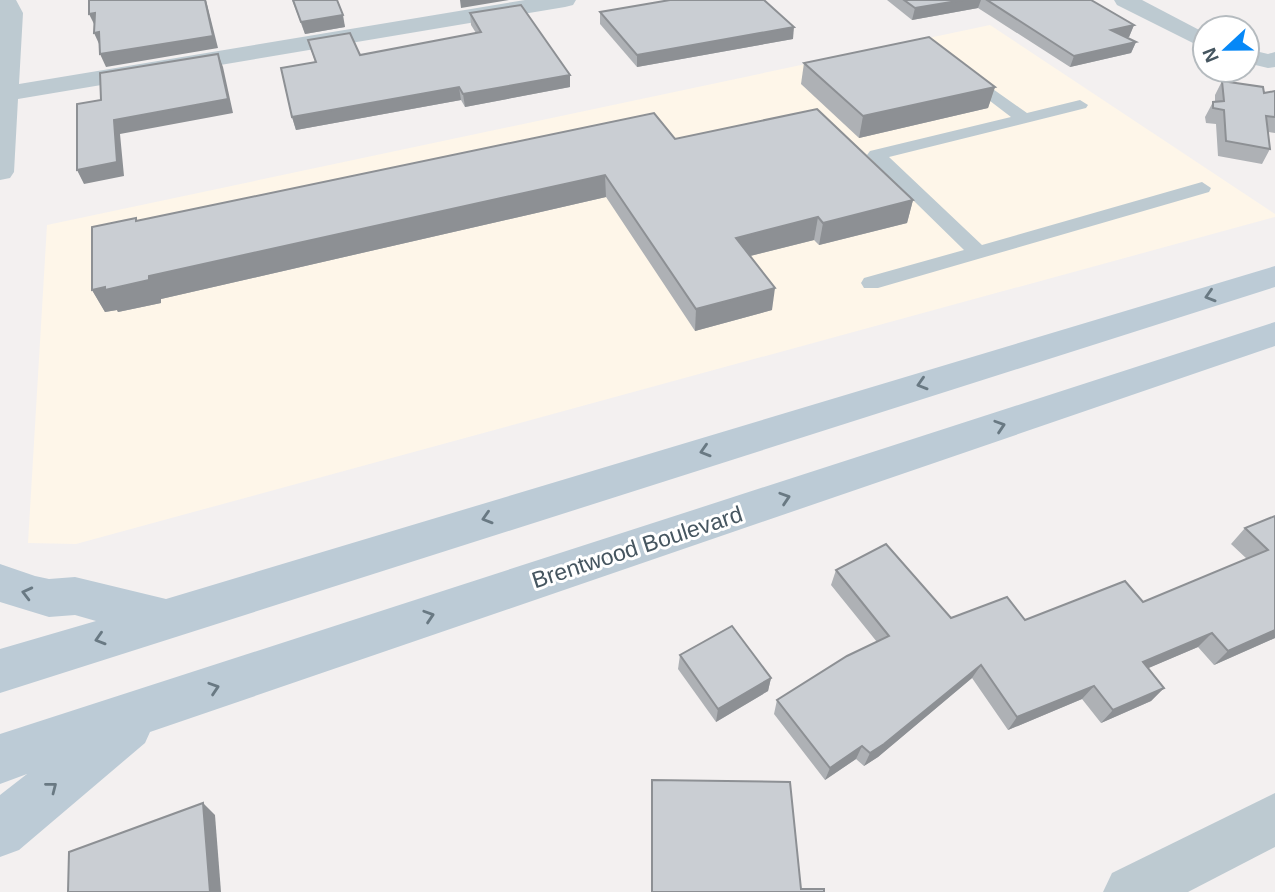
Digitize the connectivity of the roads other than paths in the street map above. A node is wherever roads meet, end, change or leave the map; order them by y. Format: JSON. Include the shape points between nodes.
{"nodes":[{"id":1,"x":5,"y":0,"type":"edge"},
{"id":2,"x":565,"y":0,"type":"edge"},
{"id":3,"x":1125,"y":0,"type":"edge"},
{"id":4,"x":1191,"y":35,"type":"edge"},
{"id":5,"x":952,"y":64,"type":"edge"},
{"id":6,"x":8,"y":93,"type":"junction"},
{"id":7,"x":1080,"y":105,"type":"dead end"},
{"id":8,"x":1025,"y":119,"type":"junction"},
{"id":9,"x":0,"y":172,"type":"edge"},
{"id":10,"x":1202,"y":188,"type":"dead end"},
{"id":11,"x":978,"y":252,"type":"junction"},
{"id":12,"x":1275,"y":276,"type":"edge"},
{"id":13,"x":871,"y":283,"type":"dead end"},
{"id":14,"x":1275,"y":334,"type":"edge"},
{"id":15,"x":0,"y":583,"type":"edge"},
{"id":16,"x":166,"y":619,"type":"junction"},
{"id":17,"x":0,"y":671,"type":"edge"},
{"id":18,"x":149,"y":709,"type":"junction"},
{"id":19,"x":0,"y":759,"type":"edge"},
{"id":20,"x":1275,"y":819,"type":"edge"},
{"id":21,"x":0,"y":831,"type":"edge"},
{"id":22,"x":1131,"y":892,"type":"edge"}],
"edges":[{"from":1,"to":6,"type":"street","via":[[12,13]]},
{"from":2,"to":6,"type":"street","via":[[413,16]]},
{"from":3,"to":4,"type":"street"},
{"from":5,"to":8,"type":"lane"},
{"from":6,"to":9,"type":"street"},
{"from":7,"to":8,"type":"lane"},
{"from":8,"to":11,"type":"lane","via":[[876,155]]},
{"from":10,"to":11,"type":"lane"},
{"from":11,"to":13,"type":"lane"},
{"from":12,"to":16,"type":"main road","one_way":true},
{"from":18,"to":14,"type":"main road","name":"Brentwood Boulevard","one_way":true},
{"from":16,"to":15,"type":"main road","one_way":true,"via":[[75,597],[35,595]]},
{"from":16,"to":17,"type":"main road","one_way":true},
{"from":18,"to":19,"type":"main road","name":"Brentwood Boulevard"},
{"from":21,"to":18,"type":"main road","one_way":true},
{"from":20,"to":22,"type":"street"}]}
